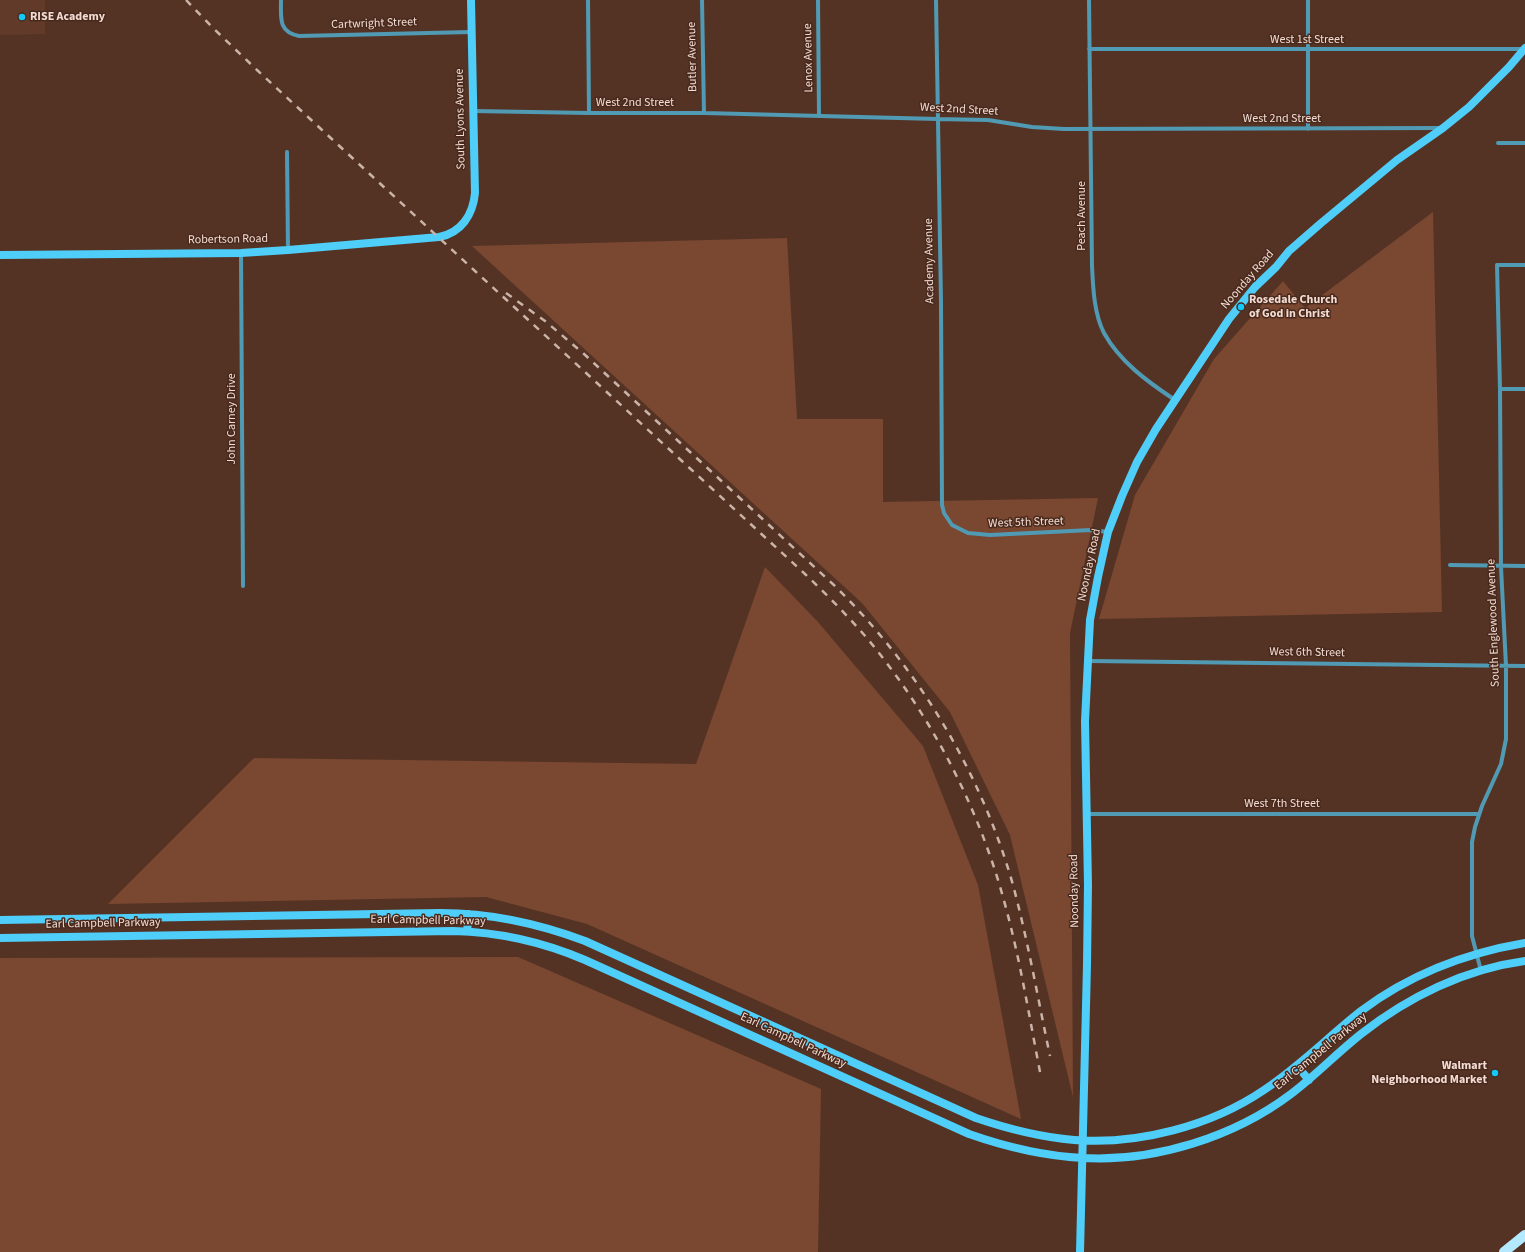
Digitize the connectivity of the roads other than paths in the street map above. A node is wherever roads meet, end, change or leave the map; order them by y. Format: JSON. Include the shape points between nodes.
{"nodes":[{"id":1,"x":281,"y":0,"type":"edge"},
{"id":2,"x":471,"y":0,"type":"edge"},
{"id":3,"x":588,"y":0,"type":"edge"},
{"id":4,"x":702,"y":0,"type":"edge"},
{"id":5,"x":818,"y":0,"type":"edge"},
{"id":6,"x":936,"y":0,"type":"edge"},
{"id":7,"x":1089,"y":0,"type":"edge"},
{"id":8,"x":1308,"y":0,"type":"edge"},
{"id":9,"x":472,"y":32,"type":"junction"},
{"id":10,"x":1524,"y":48,"type":"edge"},
{"id":11,"x":1089,"y":49,"type":"junction"},
{"id":12,"x":1308,"y":50,"type":"junction"},
{"id":13,"x":473,"y":111,"type":"junction"},
{"id":14,"x":589,"y":113,"type":"junction"},
{"id":15,"x":704,"y":113,"type":"junction"},
{"id":16,"x":819,"y":116,"type":"junction"},
{"id":17,"x":938,"y":119,"type":"junction"},
{"id":18,"x":1091,"y":128,"type":"junction"},
{"id":19,"x":1443,"y":128,"type":"junction"},
{"id":20,"x":1308,"y":129,"type":"junction"},
{"id":21,"x":1525,"y":142,"type":"edge"},
{"id":22,"x":1498,"y":143,"type":"dead end"},
{"id":23,"x":287,"y":152,"type":"dead end"},
{"id":24,"x":454,"y":231,"type":"joint"},
{"id":25,"x":288,"y":250,"type":"junction"},
{"id":26,"x":241,"y":253,"type":"junction"},
{"id":27,"x":0,"y":255,"type":"edge"},
{"id":28,"x":1525,"y":265,"type":"edge"},
{"id":29,"x":1500,"y":389,"type":"junction"},
{"id":30,"x":1525,"y":389,"type":"edge"},
{"id":31,"x":1175,"y":400,"type":"junction"},
{"id":32,"x":948,"y":521,"type":"joint"},
{"id":33,"x":1108,"y":532,"type":"junction"},
{"id":34,"x":1450,"y":565,"type":"dead end"},
{"id":35,"x":1525,"y":566,"type":"edge"},
{"id":36,"x":1502,"y":567,"type":"junction"},
{"id":37,"x":244,"y":586,"type":"dead end"},
{"id":38,"x":1089,"y":661,"type":"junction"},
{"id":39,"x":1506,"y":666,"type":"junction"},
{"id":40,"x":1525,"y":666,"type":"edge"},
{"id":41,"x":1086,"y":814,"type":"junction"},
{"id":42,"x":1479,"y":814,"type":"junction"},
{"id":43,"x":469,"y":914,"type":"junction"},
{"id":44,"x":0,"y":920,"type":"edge"},
{"id":45,"x":467,"y":931,"type":"junction"},
{"id":46,"x":0,"y":938,"type":"edge"},
{"id":47,"x":1525,"y":943,"type":"edge"},
{"id":48,"x":1476,"y":954,"type":"junction"},
{"id":49,"x":1525,"y":961,"type":"edge"},
{"id":50,"x":1482,"y":972,"type":"junction"},
{"id":51,"x":1297,"y":1066,"type":"junction"},
{"id":52,"x":1309,"y":1080,"type":"junction"},
{"id":53,"x":1084,"y":1140,"type":"junction"},
{"id":54,"x":1083,"y":1158,"type":"junction"},
{"id":55,"x":1525,"y":1235,"type":"edge"},
{"id":56,"x":1080,"y":1252,"type":"edge"},
{"id":57,"x":1504,"y":1252,"type":"edge"}],
"edges":[{"from":1,"to":9,"type":"street","name":"Cartwright Street","via":[[282,24],[292,35]]},
{"from":2,"to":9,"type":"main road","name":"South Lyons Avenue"},
{"from":3,"to":14,"type":"street"},
{"from":4,"to":15,"type":"street","name":"Butler Avenue"},
{"from":5,"to":16,"type":"street","name":"Lenox Avenue"},
{"from":6,"to":17,"type":"street","name":"Academy Avenue"},
{"from":7,"to":11,"type":"street","name":"Peach Avenue"},
{"from":8,"to":12,"type":"street"},
{"from":9,"to":13,"type":"main road","name":"South Lyons Avenue"},
{"from":10,"to":12,"type":"street","name":"West 1st Street"},
{"from":10,"to":19,"type":"main road","name":"Noonday Road","via":[[1469,107]]},
{"from":11,"to":12,"type":"street","name":"West 1st Street"},
{"from":11,"to":18,"type":"street","name":"Peach Avenue"},
{"from":12,"to":20,"type":"street"},
{"from":13,"to":14,"type":"street","name":"West 2nd Street"},
{"from":13,"to":24,"type":"main road","name":"South Lyons Avenue","via":[[474,201],[467,219]]},
{"from":14,"to":15,"type":"street","name":"West 2nd Street"},
{"from":15,"to":16,"type":"street","name":"West 2nd Street"},
{"from":16,"to":17,"type":"street","name":"West 2nd Street"},
{"from":17,"to":18,"type":"street","name":"West 2nd Street","via":[[988,120],[1032,127]]},
{"from":17,"to":32,"type":"street","name":"Academy Avenue","via":[[942,302],[942,505]]},
{"from":18,"to":20,"type":"street","name":"West 2nd Street"},
{"from":18,"to":31,"type":"street","name":"Peach Avenue","via":[[1093,287],[1096,310],[1103,331],[1123,358],[1139,374]]},
{"from":19,"to":20,"type":"street","name":"West 2nd Street"},
{"from":19,"to":31,"type":"main road","name":"Noonday Road","via":[[1397,160],[1289,251],[1229,319]]},
{"from":21,"to":22,"type":"street"},
{"from":23,"to":25,"type":"street"},
{"from":24,"to":25,"type":"main road","name":"Robertson Road","via":[[439,237]]},
{"from":25,"to":26,"type":"main road","name":"Robertson Road"},
{"from":26,"to":27,"type":"main road","name":"Robertson Road"},
{"from":26,"to":37,"type":"street","name":"John Carney Drive"},
{"from":28,"to":29,"type":"street","name":"South Englewood Avenue","via":[[1497,265]]},
{"from":29,"to":30,"type":"street"},
{"from":29,"to":36,"type":"street","name":"South Englewood Avenue"},
{"from":31,"to":33,"type":"main road","name":"Noonday Road","via":[[1137,462]]},
{"from":32,"to":33,"type":"street","name":"West 5th Street","via":[[968,533],[990,535],[1091,530]]},
{"from":33,"to":38,"type":"main road","name":"Noonday Road","via":[[1090,620]]},
{"from":34,"to":36,"type":"street"},
{"from":35,"to":36,"type":"street"},
{"from":36,"to":39,"type":"street","name":"South Englewood Avenue"},
{"from":38,"to":39,"type":"street","name":"West 6th Street"},
{"from":38,"to":41,"type":"main road","name":"Noonday Road","via":[[1085,721]]},
{"from":39,"to":40,"type":"street","name":"West 6th Street"},
{"from":39,"to":42,"type":"street","name":"South Englewood Avenue","via":[[1504,755]]},
{"from":41,"to":42,"type":"street","name":"West 7th Street"},
{"from":41,"to":53,"type":"main road","name":"Noonday Road","via":[[1088,885]]},
{"from":42,"to":48,"type":"street","name":"South Englewood Avenue","via":[[1472,848],[1472,930]]},
{"from":43,"to":44,"type":"main road","name":"Earl Campbell Parkway"},
{"from":43,"to":45,"type":"main road"},
{"from":43,"to":53,"type":"main road","name":"Earl Campbell Parkway","via":[[525,922],[585,941],[976,1118],[1032,1134]]},
{"from":45,"to":46,"type":"main road","name":"Earl Campbell Parkway"},
{"from":45,"to":54,"type":"main road","name":"Earl Campbell Parkway","via":[[531,941],[573,955],[969,1134],[1027,1151]]},
{"from":47,"to":48,"type":"main road","name":"Earl Campbell Parkway"},
{"from":48,"to":50,"type":"street","name":"South Englewood Avenue"},
{"from":48,"to":51,"type":"main road","name":"Earl Campbell Parkway","via":[[1426,973],[1375,1002]]},
{"from":49,"to":50,"type":"main road","name":"Earl Campbell Parkway"},
{"from":50,"to":52,"type":"main road","name":"Earl Campbell Parkway","via":[[1442,985],[1395,1010],[1360,1034]]},
{"from":51,"to":52,"type":"main road"},
{"from":51,"to":53,"type":"main road","name":"Earl Campbell Parkway","via":[[1252,1098],[1198,1123],[1150,1135]]},
{"from":52,"to":54,"type":"main road","name":"Earl Campbell Parkway","via":[[1260,1114],[1196,1142],[1145,1154]]},
{"from":53,"to":54,"type":"main road","name":"Noonday Road"},
{"from":54,"to":56,"type":"main road","name":"Noonday Road"},
{"from":55,"to":57,"type":"main road"}]}
